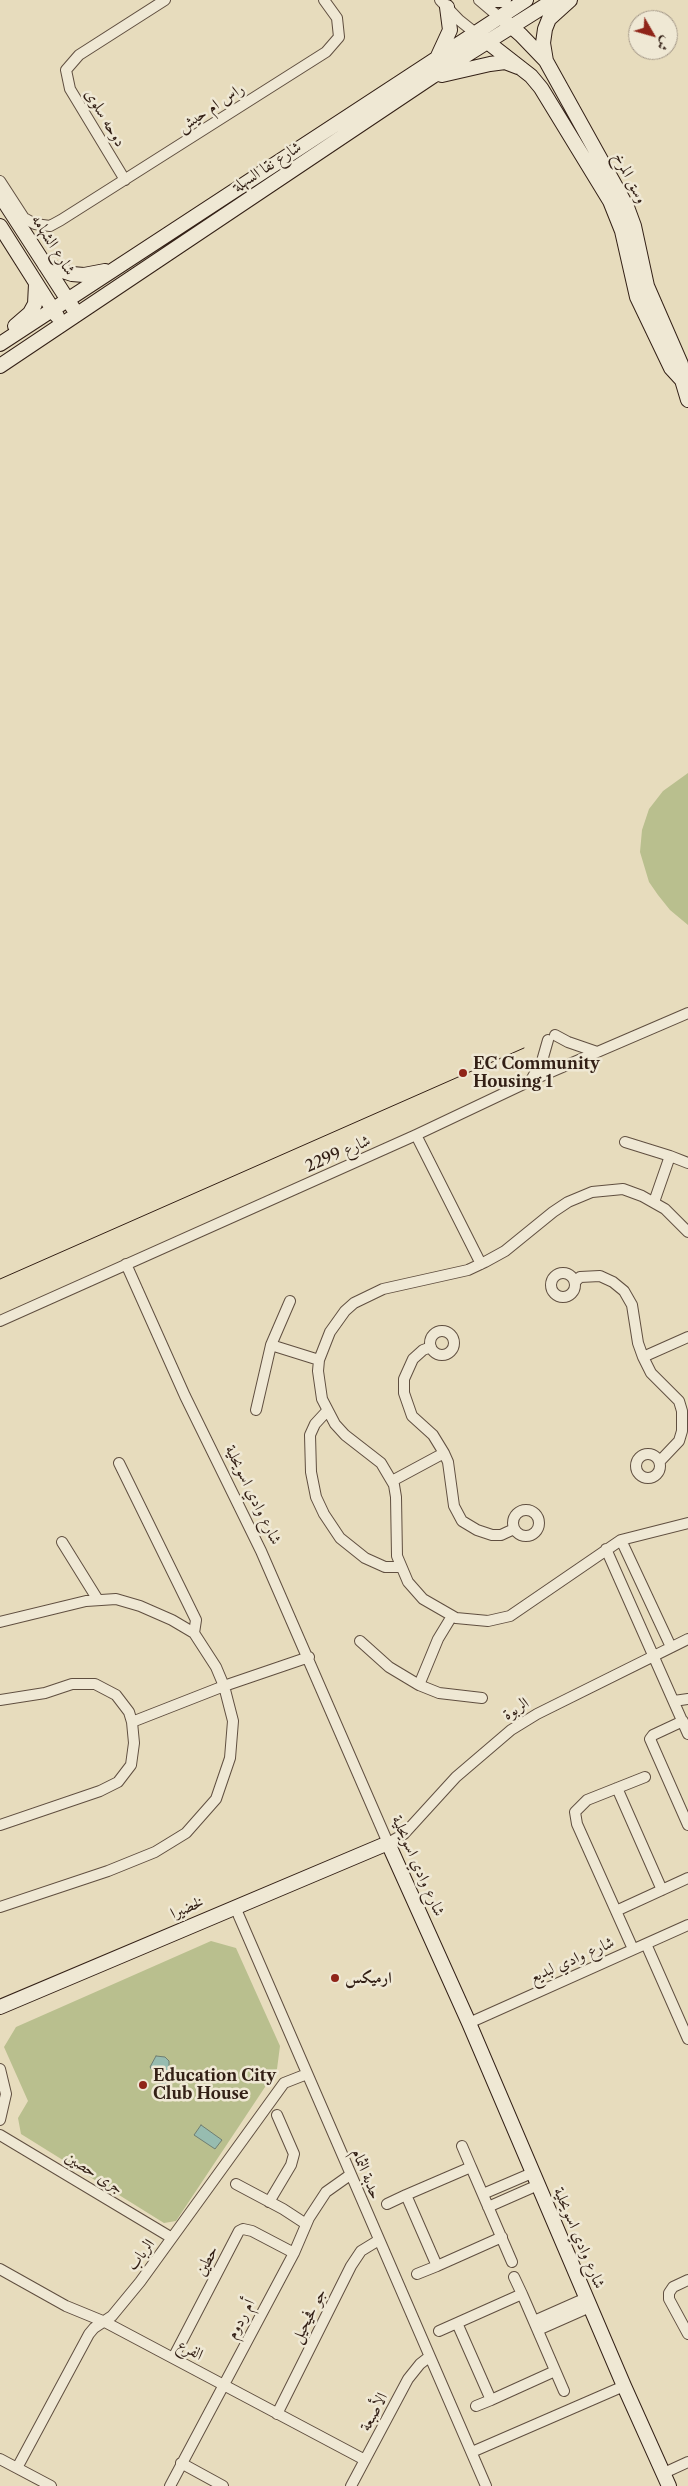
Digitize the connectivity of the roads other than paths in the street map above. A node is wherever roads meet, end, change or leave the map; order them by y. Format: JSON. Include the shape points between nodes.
{"nodes":[{"id":1,"x":324,"y":0,"type":"edge"},
{"id":2,"x":479,"y":0,"type":"edge"},
{"id":3,"x":492,"y":0,"type":"edge"},
{"id":4,"x":504,"y":0,"type":"edge"},
{"id":5,"x":526,"y":0,"type":"edge"},
{"id":6,"x":554,"y":0,"type":"edge"},
{"id":7,"x":570,"y":0,"type":"edge"},
{"id":8,"x":159,"y":2,"type":"edge"},
{"id":9,"x":444,"y":4,"type":"edge"},
{"id":10,"x":499,"y":17,"type":"junction"},
{"id":11,"x":512,"y":26,"type":"junction"},
{"id":12,"x":474,"y":32,"type":"junction"},
{"id":13,"x":487,"y":41,"type":"junction"},
{"id":14,"x":436,"y":59,"type":"junction"},
{"id":15,"x":546,"y":61,"type":"junction"},
{"id":16,"x":521,"y":67,"type":"junction"},
{"id":17,"x":433,"y":76,"type":"junction"},
{"id":18,"x":125,"y":180,"type":"junction"},
{"id":19,"x":0,"y":181,"type":"edge"},
{"id":20,"x":0,"y":195,"type":"edge"},
{"id":21,"x":61,"y":220,"type":"joint"},
{"id":22,"x":0,"y":226,"type":"edge"},
{"id":23,"x":45,"y":265,"type":"junction"},
{"id":24,"x":119,"y":265,"type":"junction"},
{"id":25,"x":36,"y":283,"type":"junction"},
{"id":26,"x":68,"y":300,"type":"junction"},
{"id":27,"x":53,"y":310,"type":"junction"},
{"id":28,"x":77,"y":313,"type":"junction"},
{"id":29,"x":62,"y":323,"type":"junction"},
{"id":30,"x":0,"y":336,"type":"edge"},
{"id":31,"x":0,"y":344,"type":"edge"},
{"id":32,"x":0,"y":366,"type":"edge"},
{"id":33,"x":682,"y":380,"type":"junction"},
{"id":34,"x":688,"y":400,"type":"edge"},
{"id":35,"x":688,"y":1013,"type":"edge"},
{"id":36,"x":597,"y":1052,"type":"junction"},
{"id":37,"x":530,"y":1081,"type":"junction"},
{"id":38,"x":416,"y":1136,"type":"junction"},
{"id":39,"x":625,"y":1142,"type":"dead end"},
{"id":40,"x":670,"y":1156,"type":"junction"},
{"id":41,"x":688,"y":1163,"type":"edge"},
{"id":42,"x":654,"y":1202,"type":"junction"},
{"id":43,"x":688,"y":1232,"type":"edge"},
{"id":44,"x":126,"y":1264,"type":"junction"},
{"id":45,"x":481,"y":1264,"type":"junction"},
{"id":46,"x":574,"y":1282,"type":"dead end"},
{"id":47,"x":290,"y":1301,"type":"dead end"},
{"id":48,"x":0,"y":1321,"type":"edge"},
{"id":49,"x":688,"y":1337,"type":"edge"},
{"id":50,"x":271,"y":1345,"type":"junction"},
{"id":51,"x":430,"y":1347,"type":"dead end"},
{"id":52,"x":643,"y":1357,"type":"junction"},
{"id":53,"x":319,"y":1360,"type":"junction"},
{"id":54,"x":256,"y":1410,"type":"dead end"},
{"id":55,"x":327,"y":1411,"type":"junction"},
{"id":56,"x":444,"y":1453,"type":"junction"},
{"id":57,"x":660,"y":1461,"type":"dead end"},
{"id":58,"x":119,"y":1463,"type":"dead end"},
{"id":59,"x":392,"y":1481,"type":"junction"},
{"id":60,"x":688,"y":1523,"type":"edge"},
{"id":61,"x":514,"y":1529,"type":"dead end"},
{"id":62,"x":621,"y":1540,"type":"junction"},
{"id":63,"x":62,"y":1542,"type":"dead end"},
{"id":64,"x":606,"y":1549,"type":"junction"},
{"id":65,"x":400,"y":1567,"type":"junction"},
{"id":66,"x":98,"y":1600,"type":"junction"},
{"id":67,"x":655,"y":1614,"type":"junction"},
{"id":68,"x":452,"y":1616,"type":"junction"},
{"id":69,"x":638,"y":1620,"type":"junction"},
{"id":70,"x":0,"y":1622,"type":"edge"},
{"id":71,"x":194,"y":1633,"type":"junction"},
{"id":72,"x":688,"y":1639,"type":"edge"},
{"id":73,"x":360,"y":1641,"type":"dead end"},
{"id":74,"x":671,"y":1647,"type":"junction"},
{"id":75,"x":308,"y":1657,"type":"junction"},
{"id":76,"x":655,"y":1657,"type":"junction"},
{"id":77,"x":418,"y":1685,"type":"junction"},
{"id":78,"x":224,"y":1686,"type":"junction"},
{"id":79,"x":482,"y":1698,"type":"dead end"},
{"id":80,"x":688,"y":1699,"type":"edge"},
{"id":81,"x":0,"y":1700,"type":"edge"},
{"id":82,"x":674,"y":1701,"type":"junction"},
{"id":83,"x":682,"y":1721,"type":"junction"},
{"id":84,"x":132,"y":1722,"type":"junction"},
{"id":85,"x":688,"y":1734,"type":"edge"},
{"id":86,"x":646,"y":1777,"type":"dead end"},
{"id":87,"x":617,"y":1788,"type":"junction"},
{"id":88,"x":0,"y":1825,"type":"edge"},
{"id":89,"x":688,"y":1825,"type":"edge"},
{"id":90,"x":388,"y":1844,"type":"junction"},
{"id":91,"x":688,"y":1878,"type":"edge"},
{"id":92,"x":662,"y":1890,"type":"junction"},
{"id":93,"x":0,"y":1907,"type":"edge"},
{"id":94,"x":235,"y":1907,"type":"junction"},
{"id":95,"x":616,"y":1911,"type":"junction"},
{"id":96,"x":688,"y":1925,"type":"edge"},
{"id":97,"x":646,"y":1944,"type":"junction"},
{"id":98,"x":633,"y":1949,"type":"junction"},
{"id":99,"x":0,"y":2007,"type":"edge"},
{"id":100,"x":469,"y":2022,"type":"junction"},
{"id":101,"x":688,"y":2039,"type":"edge"},
{"id":102,"x":0,"y":2069,"type":"edge"},
{"id":103,"x":307,"y":2074,"type":"junction"},
{"id":104,"x":277,"y":2115,"type":"dead end"},
{"id":105,"x":0,"y":2120,"type":"edge"},
{"id":106,"x":0,"y":2135,"type":"edge"},
{"id":107,"x":462,"y":2146,"type":"dead end"},
{"id":108,"x":471,"y":2167,"type":"junction"},
{"id":109,"x":350,"y":2176,"type":"junction"},
{"id":110,"x":535,"y":2179,"type":"junction"},
{"id":111,"x":236,"y":2184,"type":"dead end"},
{"id":112,"x":483,"y":2194,"type":"junction"},
{"id":113,"x":406,"y":2195,"type":"junction"},
{"id":114,"x":269,"y":2202,"type":"junction"},
{"id":115,"x":387,"y":2204,"type":"dead end"},
{"id":116,"x":488,"y":2206,"type":"junction"},
{"id":117,"x":307,"y":2221,"type":"junction"},
{"id":118,"x":502,"y":2237,"type":"junction"},
{"id":119,"x":172,"y":2238,"type":"junction"},
{"id":120,"x":378,"y":2240,"type":"junction"},
{"id":121,"x":294,"y":2253,"type":"junction"},
{"id":122,"x":512,"y":2262,"type":"dead end"},
{"id":123,"x":437,"y":2266,"type":"junction"},
{"id":124,"x":1,"y":2273,"type":"edge"},
{"id":125,"x":417,"y":2274,"type":"dead end"},
{"id":126,"x":514,"y":2277,"type":"dead end"},
{"id":127,"x":688,"y":2280,"type":"edge"},
{"id":128,"x":522,"y":2294,"type":"junction"},
{"id":129,"x":588,"y":2303,"type":"junction"},
{"id":130,"x":105,"y":2322,"type":"junction"},
{"id":131,"x":457,"y":2323,"type":"junction"},
{"id":132,"x":536,"y":2326,"type":"junction"},
{"id":133,"x":439,"y":2331,"type":"dead end"},
{"id":134,"x":688,"y":2334,"type":"edge"},
{"id":135,"x":429,"y":2357,"type":"junction"},
{"id":136,"x":173,"y":2358,"type":"junction"},
{"id":137,"x":555,"y":2371,"type":"junction"},
{"id":138,"x":223,"y":2385,"type":"junction"},
{"id":139,"x":624,"y":2386,"type":"junction"},
{"id":140,"x":564,"y":2390,"type":"dead end"},
{"id":141,"x":491,"y":2400,"type":"junction"},
{"id":142,"x":476,"y":2406,"type":"dead end"},
{"id":143,"x":276,"y":2414,"type":"junction"},
{"id":144,"x":472,"y":2452,"type":"junction"},
{"id":145,"x":0,"y":2459,"type":"edge"},
{"id":146,"x":365,"y":2460,"type":"junction"},
{"id":147,"x":688,"y":2462,"type":"edge"},
{"id":148,"x":181,"y":2463,"type":"junction"},
{"id":149,"x":17,"y":2468,"type":"junction"},
{"id":150,"x":667,"y":2480,"type":"edge"},
{"id":151,"x":51,"y":2486,"type":"edge"},
{"id":152,"x":170,"y":2486,"type":"edge"},
{"id":153,"x":223,"y":2486,"type":"edge"},
{"id":154,"x":351,"y":2486,"type":"edge"},
{"id":155,"x":486,"y":2486,"type":"edge"}],
"edges":[{"from":1,"to":18,"type":"street","name":"راس ام حيش","via":[[336,18],[338,37],[326,52]]},
{"from":2,"to":10,"type":"street"},
{"from":3,"to":4,"type":"street"},
{"from":5,"to":10,"type":"street","name":"شارع نقا السهلة"},
{"from":6,"to":11,"type":"street","name":"شارع نقا السهلة"},
{"from":7,"to":15,"type":"street","via":[[549,18],[543,43]]},
{"from":8,"to":18,"type":"street","name":"دوحه سلوى","via":[[79,55],[66,70],[70,88]]},
{"from":9,"to":12,"type":"street"},
{"from":9,"to":14,"type":"street","via":[[450,30]]},
{"from":10,"to":11,"type":"street","name":"وسق المرخ"},
{"from":10,"to":12,"type":"street","name":"شارع نقا السهلة"},
{"from":11,"to":13,"type":"street","name":"شارع نقا السهلة"},
{"from":11,"to":15,"type":"street","name":"وسق المرخ"},
{"from":12,"to":13,"type":"street","name":"وسق المرخ"},
{"from":12,"to":14,"type":"street","name":"شارع نقا السهلة"},
{"from":13,"to":16,"type":"street","name":"وسق المرخ"},
{"from":13,"to":17,"type":"street","name":"شارع نقا السهلة"},
{"from":14,"to":24,"type":"street","name":"شارع نقا السهلة"},
{"from":15,"to":33,"type":"street","name":"وسق المرخ","via":[[627,207],[647,286],[681,364]]},
{"from":16,"to":17,"type":"street","via":[[505,62]]},
{"from":16,"to":33,"type":"street","name":"وسق المرخ","via":[[554,107],[610,201],[622,231],[638,297],[670,368]]},
{"from":17,"to":28,"type":"street","name":"شارع نقا السهلة"},
{"from":18,"to":21,"type":"street","name":"راس ام حيش"},
{"from":19,"to":21,"type":"street","name":"شارع الشهامه","via":[[24,218],[50,226]]},
{"from":20,"to":23,"type":"street","name":"شارع الشهامه"},
{"from":22,"to":25,"type":"street"},
{"from":23,"to":24,"type":"street","via":[[58,271],[84,275]]},
{"from":23,"to":26,"type":"street","name":"شارع الشهامه"},
{"from":24,"to":26,"type":"street","name":"شارع نقا السهلة"},
{"from":25,"to":27,"type":"street"},
{"from":25,"to":30,"type":"street","via":[[36,302],[30,313]]},
{"from":26,"to":27,"type":"street","name":"شارع نقا السهلة"},
{"from":26,"to":28,"type":"street","name":"شارع الشهامه"},
{"from":27,"to":29,"type":"street"},
{"from":27,"to":31,"type":"street","name":"شارع نقا السهلة"},
{"from":28,"to":29,"type":"street","name":"شارع نقا السهلة"},
{"from":29,"to":32,"type":"street","name":"شارع نقا السهلة"},
{"from":33,"to":34,"type":"street","name":"وسق المرخ"},
{"from":35,"to":36,"type":"street","name":"شارع 2299"},
{"from":36,"to":37,"type":"street","name":"شارع 2299"},
{"from":36,"to":37,"type":"street","via":[[552,1037]]},
{"from":37,"to":38,"type":"street","name":"شارع 2299"},
{"from":38,"to":44,"type":"street","name":"شارع 2299"},
{"from":38,"to":45,"type":"street"},
{"from":39,"to":40,"type":"street"},
{"from":40,"to":41,"type":"street"},
{"from":40,"to":42,"type":"street"},
{"from":42,"to":43,"type":"street","via":[[674,1216]]},
{"from":42,"to":45,"type":"street","via":[[623,1189],[592,1192],[560,1207],[505,1250]]},
{"from":44,"to":48,"type":"street","name":"شارع 2299"},
{"from":44,"to":75,"type":"street","name":"شارع وادي اسويحلية"},
{"from":45,"to":53,"type":"street","via":[[468,1270],[401,1284],[354,1303],[337,1321]]},
{"from":46,"to":52,"type":"street","via":[[580,1277],[600,1276],[624,1291],[632,1305]]},
{"from":47,"to":50,"type":"street"},
{"from":49,"to":52,"type":"street"},
{"from":50,"to":53,"type":"street"},
{"from":50,"to":54,"type":"street"},
{"from":51,"to":56,"type":"street","via":[[413,1359],[404,1379],[404,1392],[412,1416],[433,1435]]},
{"from":52,"to":57,"type":"street","via":[[679,1402],[682,1411],[679,1441]]},
{"from":53,"to":55,"type":"street","via":[[319,1385]]},
{"from":55,"to":59,"type":"street","via":[[345,1435],[381,1463]]},
{"from":55,"to":65,"type":"street","via":[[314,1424],[310,1435],[310,1472],[316,1497],[340,1538],[364,1558],[384,1567]]},
{"from":56,"to":59,"type":"street"},
{"from":56,"to":61,"type":"street","via":[[454,1506],[462,1521],[492,1535]]},
{"from":58,"to":71,"type":"street","via":[[196,1620]]},
{"from":59,"to":65,"type":"street","via":[[396,1497],[395,1539]]},
{"from":60,"to":62,"type":"street"},
{"from":62,"to":64,"type":"street"},
{"from":62,"to":67,"type":"street"},
{"from":63,"to":66,"type":"street"},
{"from":64,"to":68,"type":"street","via":[[510,1616],[482,1621]]},
{"from":64,"to":69,"type":"street"},
{"from":65,"to":68,"type":"street","via":[[423,1599]]},
{"from":66,"to":70,"type":"street"},
{"from":66,"to":71,"type":"street","via":[[116,1599],[140,1606]]},
{"from":67,"to":69,"type":"street","via":[[643,1613]]},
{"from":67,"to":74,"type":"street"},
{"from":68,"to":77,"type":"street"},
{"from":69,"to":76,"type":"street"},
{"from":71,"to":78,"type":"street"},
{"from":72,"to":74,"type":"street","name":"الربوة"},
{"from":73,"to":77,"type":"street","via":[[389,1668]]},
{"from":74,"to":76,"type":"street","name":"الربوة"},
{"from":75,"to":78,"type":"street"},
{"from":75,"to":90,"type":"street","name":"شارع وادي اسويحلية"},
{"from":76,"to":82,"type":"street"},
{"from":76,"to":90,"type":"street","name":"الربوة","via":[[544,1710],[511,1730],[456,1777],[404,1834]]},
{"from":77,"to":79,"type":"street","via":[[439,1693]]},
{"from":78,"to":84,"type":"street"},
{"from":78,"to":93,"type":"street","via":[[233,1721],[230,1758],[216,1799],[186,1833],[155,1852],[108,1872]]},
{"from":80,"to":82,"type":"street"},
{"from":81,"to":84,"type":"street","via":[[72,1684],[95,1684],[116,1695]]},
{"from":82,"to":83,"type":"street"},
{"from":83,"to":85,"type":"street"},
{"from":83,"to":89,"type":"street","via":[[650,1739]]},
{"from":84,"to":88,"type":"street","via":[[131,1765],[118,1782]]},
{"from":86,"to":87,"type":"street"},
{"from":87,"to":92,"type":"street"},
{"from":87,"to":95,"type":"street","via":[[587,1800],[575,1812],[577,1824]]},
{"from":90,"to":94,"type":"street","name":"لخضيرا"},
{"from":90,"to":100,"type":"street","name":"شارع وادي اسويحلية"},
{"from":91,"to":92,"type":"street"},
{"from":92,"to":95,"type":"street"},
{"from":94,"to":99,"type":"street","name":"لخضيرا"},
{"from":94,"to":103,"type":"street","name":"حدبة الثمام"},
{"from":95,"to":98,"type":"street"},
{"from":96,"to":97,"type":"street","name":"شارع وادي لبديع"},
{"from":97,"to":98,"type":"street","name":"شارع وادي لبديع"},
{"from":97,"to":101,"type":"street"},
{"from":98,"to":100,"type":"street","name":"شارع وادي لبديع"},
{"from":100,"to":110,"type":"street","name":"شارع وادي اسويحلية"},
{"from":102,"to":105,"type":"street","via":[[6,2094]]},
{"from":103,"to":109,"type":"street","name":"حدبة الثمام"},
{"from":103,"to":119,"type":"street","name":"الرباب","via":[[284,2083]]},
{"from":104,"to":114,"type":"street","via":[[294,2154]]},
{"from":106,"to":119,"type":"street","name":"جرى حصين"},
{"from":107,"to":108,"type":"street"},
{"from":108,"to":112,"type":"street"},
{"from":108,"to":113,"type":"street"},
{"from":109,"to":117,"type":"street","name":"أم ردوم","via":[[326,2192]]},
{"from":109,"to":120,"type":"street","name":"حدبة الثمام"},
{"from":110,"to":112,"type":"street"},
{"from":110,"to":116,"type":"street"},
{"from":110,"to":129,"type":"street","name":"شارع وادي اسويحلية"},
{"from":111,"to":114,"type":"street"},
{"from":112,"to":116,"type":"street"},
{"from":113,"to":115,"type":"street"},
{"from":113,"to":123,"type":"street"},
{"from":114,"to":117,"type":"street"},
{"from":116,"to":118,"type":"street"},
{"from":117,"to":121,"type":"street","name":"أم ردوم"},
{"from":118,"to":122,"type":"street"},
{"from":118,"to":123,"type":"street"},
{"from":119,"to":130,"type":"street","name":"الرباب"},
{"from":120,"to":135,"type":"street","name":"حدبة الثمام"},
{"from":120,"to":143,"type":"street","name":"جو فحيحيل","via":[[361,2251],[351,2266]]},
{"from":121,"to":136,"type":"street","name":"حطين","via":[[252,2231],[243,2229],[239,2232]]},
{"from":121,"to":138,"type":"street","name":"أم ردوم"},
{"from":123,"to":125,"type":"street"},
{"from":124,"to":130,"type":"street","name":"الفرع"},
{"from":126,"to":128,"type":"street"},
{"from":127,"to":134,"type":"street","via":[[673,2287],[669,2293],[669,2299]]},
{"from":128,"to":131,"type":"street"},
{"from":128,"to":132,"type":"street"},
{"from":129,"to":132,"type":"street"},
{"from":129,"to":139,"type":"street","name":"شارع وادي اسويحلية"},
{"from":130,"to":136,"type":"street","name":"الفرع"},
{"from":130,"to":149,"type":"street","name":"الرباب","via":[[89,2334]]},
{"from":131,"to":133,"type":"street"},
{"from":131,"to":141,"type":"street"},
{"from":132,"to":137,"type":"street"},
{"from":135,"to":144,"type":"street","name":"حدبة الثمام"},
{"from":135,"to":146,"type":"street","name":"الأصبعة","via":[[408,2379]]},
{"from":136,"to":138,"type":"street","name":"الفرع"},
{"from":137,"to":140,"type":"street"},
{"from":137,"to":141,"type":"street"},
{"from":138,"to":143,"type":"street","name":"الفرع"},
{"from":138,"to":148,"type":"street","name":"أم ردوم"},
{"from":139,"to":144,"type":"street"},
{"from":139,"to":150,"type":"street","name":"شارع وادي اسويحلية"},
{"from":141,"to":142,"type":"street"},
{"from":143,"to":146,"type":"street","name":"الفرع"},
{"from":144,"to":155,"type":"street","name":"حدبة الثمام"},
{"from":145,"to":149,"type":"street"},
{"from":146,"to":154,"type":"street","name":"الأصبعة"},
{"from":147,"to":150,"type":"street"},
{"from":148,"to":152,"type":"street","name":"أم ردوم"},
{"from":148,"to":153,"type":"street"},
{"from":149,"to":151,"type":"street"}]}
